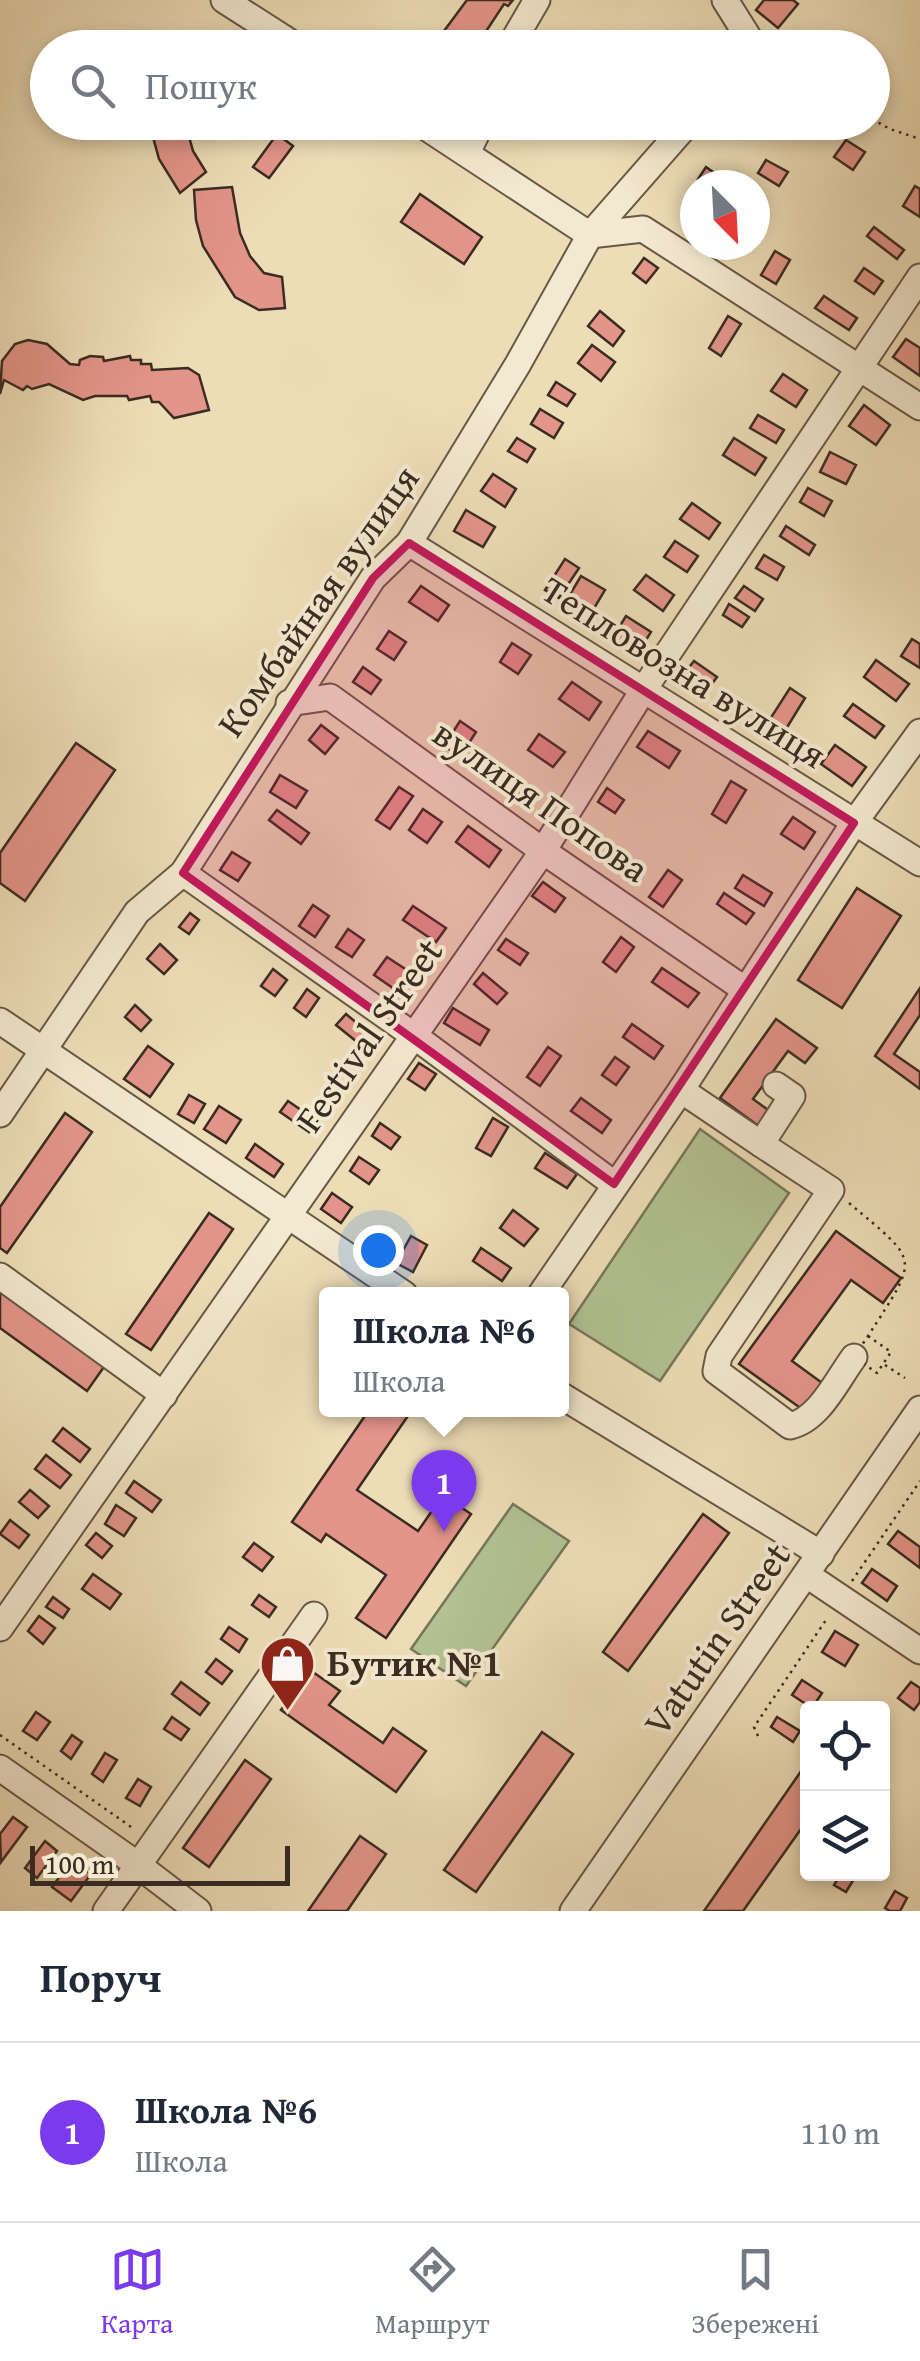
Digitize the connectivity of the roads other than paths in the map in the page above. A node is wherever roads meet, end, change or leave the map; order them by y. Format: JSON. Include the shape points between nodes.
{"nodes":[{"id":1,"x":224,"y":0,"type":"edge"},
{"id":2,"x":536,"y":0,"type":"edge"},
{"id":3,"x":725,"y":0,"type":"edge"},
{"id":4,"x":271,"y":30,"type":"edge"},
{"id":5,"x":520,"y":30,"type":"edge"},
{"id":6,"x":744,"y":30,"type":"edge"},
{"id":7,"x":446,"y":140,"type":"edge"},
{"id":8,"x":473,"y":140,"type":"edge"},
{"id":9,"x":673,"y":140,"type":"edge"},
{"id":10,"x":467,"y":153,"type":"junction"},
{"id":11,"x":590,"y":235,"type":"junction"},
{"id":12,"x":920,"y":277,"type":"edge"},
{"id":13,"x":860,"y":368,"type":"junction"},
{"id":14,"x":920,"y":407,"type":"edge"},
{"id":15,"x":409,"y":543,"type":"junction"},
{"id":16,"x":644,"y":689,"type":"junction"},
{"id":17,"x":289,"y":704,"type":"junction"},
{"id":18,"x":920,"y":732,"type":"edge"},
{"id":19,"x":854,"y":823,"type":"junction"},
{"id":20,"x":543,"y":851,"type":"junction"},
{"id":21,"x":920,"y":863,"type":"edge"},
{"id":22,"x":183,"y":873,"type":"junction"},
{"id":23,"x":744,"y":989,"type":"junction"},
{"id":24,"x":0,"y":1021,"type":"edge"},
{"id":25,"x":412,"y":1035,"type":"junction"},
{"id":26,"x":42,"y":1050,"type":"junction"},
{"id":27,"x":776,"y":1085,"type":"dead end"},
{"id":28,"x":681,"y":1090,"type":"junction"},
{"id":29,"x":0,"y":1114,"type":"edge"},
{"id":30,"x":761,"y":1144,"type":"junction"},
{"id":31,"x":614,"y":1184,"type":"junction"},
{"id":32,"x":289,"y":1217,"type":"junction"},
{"id":33,"x":0,"y":1276,"type":"edge"},
{"id":34,"x":394,"y":1287,"type":"edge"},
{"id":35,"x":546,"y":1287,"type":"edge"},
{"id":36,"x":861,"y":1347,"type":"road end"},
{"id":37,"x":164,"y":1395,"type":"junction"},
{"id":38,"x":569,"y":1401,"type":"edge"},
{"id":39,"x":920,"y":1409,"type":"edge"},
{"id":40,"x":814,"y":1564,"type":"junction"},
{"id":41,"x":314,"y":1615,"type":"dead end"},
{"id":42,"x":0,"y":1628,"type":"edge"},
{"id":43,"x":920,"y":1651,"type":"edge"},
{"id":44,"x":0,"y":1768,"type":"edge"},
{"id":45,"x":138,"y":1865,"type":"junction"},
{"id":46,"x":106,"y":1911,"type":"edge"},
{"id":47,"x":198,"y":1911,"type":"edge"},
{"id":48,"x":574,"y":1911,"type":"edge"}],
"edges":[{"from":1,"to":4,"type":"street"},
{"from":2,"to":5,"type":"street"},
{"from":3,"to":6,"type":"street"},
{"from":7,"to":10,"type":"street"},
{"from":8,"to":10,"type":"street"},
{"from":9,"to":11,"type":"street","name":"Комбайная вулиця"},
{"from":10,"to":11,"type":"street"},
{"from":11,"to":13,"type":"street","via":[[642,229]]},
{"from":11,"to":15,"type":"street","name":"Комбайная вулиця"},
{"from":12,"to":13,"type":"street","name":"Festival Street"},
{"from":13,"to":14,"type":"street"},
{"from":13,"to":16,"type":"street","name":"Festival Street"},
{"from":15,"to":16,"type":"street","name":"Тепловозна вулиця"},
{"from":15,"to":17,"type":"street","name":"Комбайная вулиця","via":[[372,578]]},
{"from":16,"to":19,"type":"street","name":"Тепловозна вулиця"},
{"from":16,"to":20,"type":"street","name":"Festival Street"},
{"from":17,"to":20,"type":"street","name":"вулиця Попова","via":[[330,697]]},
{"from":17,"to":22,"type":"street","name":"Комбайная вулиця"},
{"from":18,"to":19,"type":"street"},
{"from":19,"to":21,"type":"street","name":"Тепловозна вулиця"},
{"from":19,"to":23,"type":"street"},
{"from":20,"to":23,"type":"street","name":"вулиця Попова"},
{"from":20,"to":25,"type":"street","name":"Festival Street"},
{"from":22,"to":25,"type":"street"},
{"from":22,"to":26,"type":"street","name":"Комбайная вулиця","via":[[138,912]]},
{"from":23,"to":28,"type":"street"},
{"from":24,"to":26,"type":"street"},
{"from":25,"to":31,"type":"street"},
{"from":25,"to":32,"type":"street","name":"Festival Street"},
{"from":26,"to":29,"type":"street","name":"Комбайная вулиця"},
{"from":26,"to":32,"type":"street"},
{"from":27,"to":30,"type":"street","via":[[792,1096]]},
{"from":28,"to":30,"type":"street"},
{"from":28,"to":31,"type":"street"},
{"from":30,"to":36,"type":"street","via":[[832,1190],[719,1356],[716,1370],[790,1426],[816,1411]]},
{"from":31,"to":35,"type":"street"},
{"from":32,"to":34,"type":"street"},
{"from":32,"to":37,"type":"street","name":"Festival Street"},
{"from":33,"to":37,"type":"street"},
{"from":37,"to":42,"type":"street","name":"Festival Street"},
{"from":38,"to":40,"type":"street"},
{"from":39,"to":40,"type":"street","name":"Vatutin Street"},
{"from":40,"to":43,"type":"street","via":[[841,1598]]},
{"from":40,"to":48,"type":"street","name":"Vatutin Street"},
{"from":41,"to":45,"type":"street"},
{"from":44,"to":45,"type":"street"},
{"from":45,"to":46,"type":"street"},
{"from":45,"to":47,"type":"street"}]}
